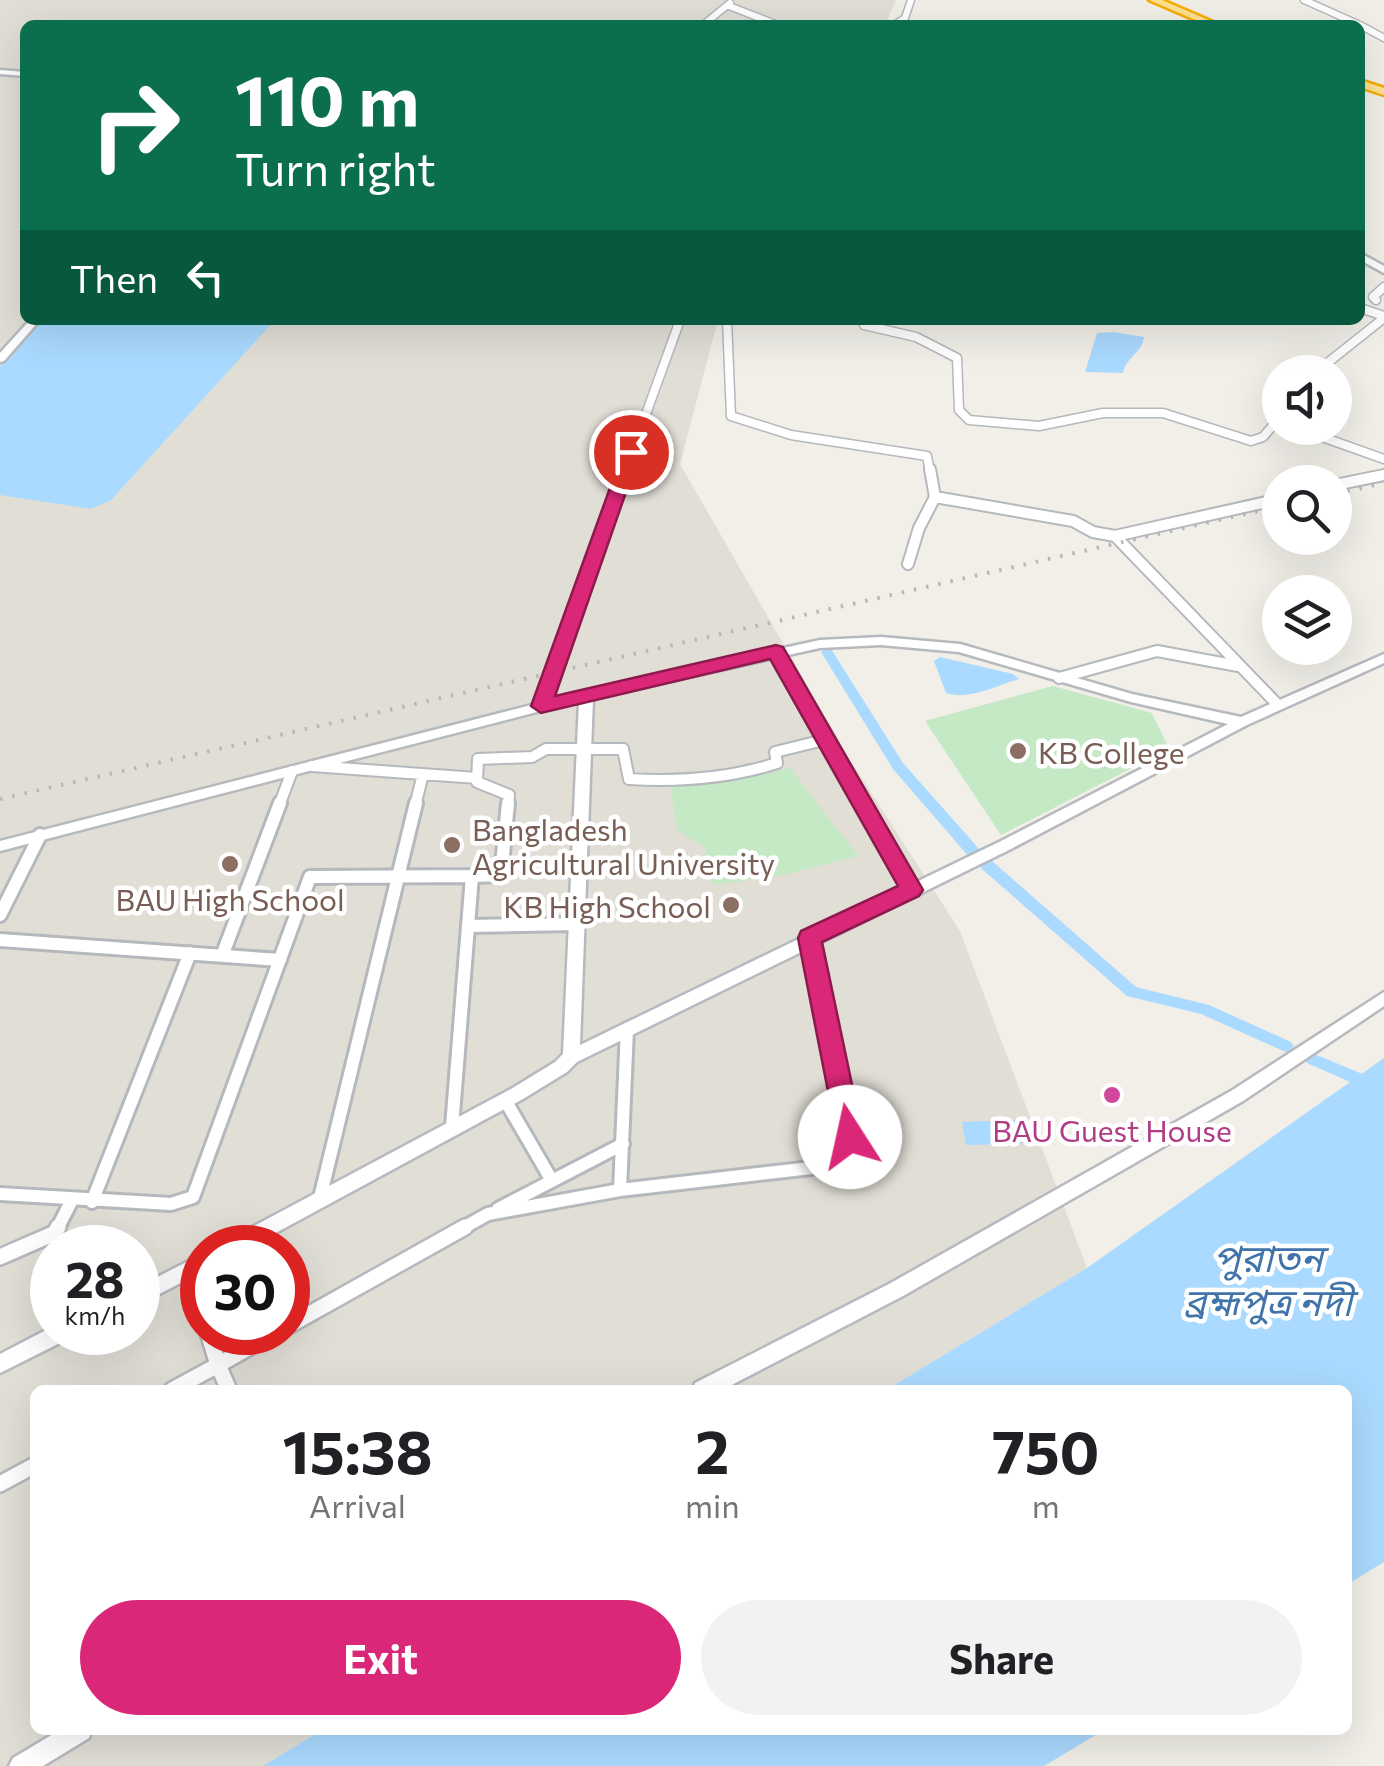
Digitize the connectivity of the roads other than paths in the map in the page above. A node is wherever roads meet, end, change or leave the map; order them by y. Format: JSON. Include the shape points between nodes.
{"nodes":[{"id":1,"x":1154,"y":0,"type":"edge"},
{"id":2,"x":1304,"y":0,"type":"edge"},
{"id":3,"x":730,"y":3,"type":"edge"},
{"id":4,"x":709,"y":20,"type":"edge"},
{"id":5,"x":767,"y":20,"type":"edge"},
{"id":6,"x":1203,"y":20,"type":"edge"},
{"id":7,"x":1349,"y":20,"type":"edge"},
{"id":8,"x":1384,"y":287,"type":"edge"},
{"id":9,"x":1376,"y":300,"type":"dead end"},
{"id":10,"x":1384,"y":317,"type":"edge"},
{"id":11,"x":30,"y":325,"type":"edge"},
{"id":12,"x":678,"y":325,"type":"edge"},
{"id":13,"x":727,"y":325,"type":"edge"},
{"id":14,"x":864,"y":325,"type":"edge"},
{"id":15,"x":1337,"y":355,"type":"edge"},
{"id":16,"x":0,"y":358,"type":"edge"},
{"id":17,"x":1262,"y":436,"type":"edge"},
{"id":18,"x":1345,"y":445,"type":"edge"},
{"id":19,"x":1384,"y":459,"type":"edge"},
{"id":20,"x":1384,"y":475,"type":"edge"},
{"id":21,"x":1352,"y":482,"type":"edge"},
{"id":22,"x":935,"y":497,"type":"junction"},
{"id":23,"x":1262,"y":503,"type":"edge"},
{"id":24,"x":1115,"y":536,"type":"junction"},
{"id":25,"x":908,"y":564,"type":"dead end"},
{"id":26,"x":776,"y":652,"type":"junction"},
{"id":27,"x":1384,"y":658,"type":"edge"},
{"id":28,"x":1238,"y":666,"type":"junction"},
{"id":29,"x":1059,"y":678,"type":"junction"},
{"id":30,"x":586,"y":695,"type":"junction"},
{"id":31,"x":1278,"y":705,"type":"junction"},
{"id":32,"x":541,"y":706,"type":"junction"},
{"id":33,"x":1242,"y":722,"type":"junction"},
{"id":34,"x":824,"y":740,"type":"junction"},
{"id":35,"x":584,"y":750,"type":"junction"},
{"id":36,"x":310,"y":766,"type":"junction"},
{"id":37,"x":292,"y":770,"type":"junction"},
{"id":38,"x":423,"y":774,"type":"junction"},
{"id":39,"x":477,"y":778,"type":"junction"},
{"id":40,"x":40,"y":836,"type":"junction"},
{"id":41,"x":0,"y":846,"type":"edge"},
{"id":42,"x":397,"y":876,"type":"junction"},
{"id":43,"x":472,"y":876,"type":"junction"},
{"id":44,"x":911,"y":890,"type":"junction"},
{"id":45,"x":0,"y":914,"type":"edge"},
{"id":46,"x":577,"y":924,"type":"junction"},
{"id":47,"x":468,"y":926,"type":"junction"},
{"id":48,"x":810,"y":938,"type":"junction"},
{"id":49,"x":0,"y":940,"type":"edge"},
{"id":50,"x":190,"y":953,"type":"junction"},
{"id":51,"x":222,"y":956,"type":"junction"},
{"id":52,"x":280,"y":960,"type":"junction"},
{"id":53,"x":1384,"y":998,"type":"edge"},
{"id":54,"x":627,"y":1028,"type":"junction"},
{"id":55,"x":571,"y":1056,"type":"junction"},
{"id":56,"x":505,"y":1100,"type":"junction"},
{"id":57,"x":452,"y":1127,"type":"junction"},
{"id":58,"x":623,"y":1144,"type":"junction"},
{"id":59,"x":551,"y":1180,"type":"junction"},
{"id":60,"x":620,"y":1190,"type":"junction"},
{"id":61,"x":0,"y":1194,"type":"edge"},
{"id":62,"x":320,"y":1198,"type":"junction"},
{"id":63,"x":72,"y":1200,"type":"junction"},
{"id":64,"x":92,"y":1202,"type":"junction"},
{"id":65,"x":488,"y":1214,"type":"junction"},
{"id":66,"x":271,"y":1225,"type":"edge"},
{"id":67,"x":0,"y":1257,"type":"edge"},
{"id":68,"x":310,"y":1314,"type":"edge"},
{"id":69,"x":30,"y":1349,"type":"edge"},
{"id":70,"x":215,"y":1355,"type":"edge"},
{"id":71,"x":234,"y":1355,"type":"edge"},
{"id":72,"x":0,"y":1364,"type":"edge"},
{"id":73,"x":218,"y":1364,"type":"junction"},
{"id":74,"x":181,"y":1385,"type":"edge"},
{"id":75,"x":227,"y":1385,"type":"edge"},
{"id":76,"x":712,"y":1385,"type":"edge"},
{"id":77,"x":30,"y":1468,"type":"edge"},
{"id":78,"x":0,"y":1484,"type":"edge"},
{"id":79,"x":73,"y":1735,"type":"edge"},
{"id":80,"x":20,"y":1766,"type":"edge"}],
"edges":[{"from":1,"to":6,"type":"highway"},
{"from":2,"to":7,"type":"street"},
{"from":3,"to":4,"type":"street"},
{"from":3,"to":5,"type":"street"},
{"from":8,"to":9,"type":"street","via":[[1372,296]]},
{"from":10,"to":15,"type":"street"},
{"from":11,"to":16,"type":"street"},
{"from":12,"to":32,"type":"street"},
{"from":13,"to":22,"type":"street","via":[[731,416],[791,434],[927,456]]},
{"from":14,"to":17,"type":"street","via":[[916,337],[957,358],[958,410],[969,420],[1040,426],[1103,414],[1163,414],[1251,441]]},
{"from":18,"to":19,"type":"street"},
{"from":20,"to":21,"type":"street"},
{"from":22,"to":24,"type":"street","via":[[1073,521]]},
{"from":22,"to":25,"type":"street"},
{"from":23,"to":24,"type":"street"},
{"from":24,"to":28,"type":"street"},
{"from":26,"to":29,"type":"street","via":[[854,641],[939,645]]},
{"from":26,"to":30,"type":"street"},
{"from":26,"to":34,"type":"street"},
{"from":27,"to":31,"type":"street"},
{"from":28,"to":29,"type":"street","via":[[1157,650]]},
{"from":28,"to":31,"type":"street"},
{"from":29,"to":33,"type":"street"},
{"from":30,"to":32,"type":"street"},
{"from":30,"to":35,"type":"street"},
{"from":31,"to":33,"type":"street"},
{"from":32,"to":36,"type":"street"},
{"from":33,"to":44,"type":"street"},
{"from":34,"to":35,"type":"street","via":[[775,752],[776,764],[766,767],[674,782],[628,779],[623,749]]},
{"from":34,"to":44,"type":"street"},
{"from":35,"to":39,"type":"street","via":[[478,759]]},
{"from":35,"to":46,"type":"street"},
{"from":36,"to":37,"type":"street"},
{"from":36,"to":38,"type":"street"},
{"from":37,"to":40,"type":"street"},
{"from":37,"to":51,"type":"street"},
{"from":38,"to":39,"type":"street"},
{"from":38,"to":42,"type":"street"},
{"from":39,"to":43,"type":"street","via":[[509,795],[501,875]]},
{"from":40,"to":41,"type":"street"},
{"from":40,"to":45,"type":"street"},
{"from":42,"to":43,"type":"street"},
{"from":42,"to":52,"type":"street","via":[[310,877]]},
{"from":42,"to":62,"type":"street"},
{"from":43,"to":47,"type":"street"},
{"from":44,"to":48,"type":"street"},
{"from":46,"to":47,"type":"street"},
{"from":46,"to":55,"type":"street"},
{"from":47,"to":57,"type":"street"},
{"from":48,"to":54,"type":"street"},
{"from":48,"to":60,"type":"street","via":[[854,1163]]},
{"from":49,"to":50,"type":"street"},
{"from":50,"to":51,"type":"street"},
{"from":50,"to":64,"type":"street"},
{"from":51,"to":52,"type":"street"},
{"from":52,"to":64,"type":"street","via":[[193,1197],[171,1204]]},
{"from":53,"to":76,"type":"street","via":[[1237,1096],[896,1290]]},
{"from":54,"to":55,"type":"street"},
{"from":54,"to":58,"type":"street"},
{"from":55,"to":56,"type":"street"},
{"from":56,"to":57,"type":"street"},
{"from":56,"to":59,"type":"street"},
{"from":57,"to":62,"type":"street"},
{"from":58,"to":59,"type":"street"},
{"from":58,"to":60,"type":"street"},
{"from":59,"to":65,"type":"street"},
{"from":60,"to":65,"type":"street"},
{"from":61,"to":63,"type":"street"},
{"from":62,"to":66,"type":"street"},
{"from":63,"to":64,"type":"street"},
{"from":63,"to":67,"type":"street","via":[[55,1233]]},
{"from":65,"to":68,"type":"street"},
{"from":69,"to":72,"type":"street"},
{"from":70,"to":73,"type":"street"},
{"from":71,"to":73,"type":"street"},
{"from":73,"to":74,"type":"street"},
{"from":73,"to":75,"type":"street"},
{"from":77,"to":78,"type":"street"},
{"from":79,"to":80,"type":"street"}]}
